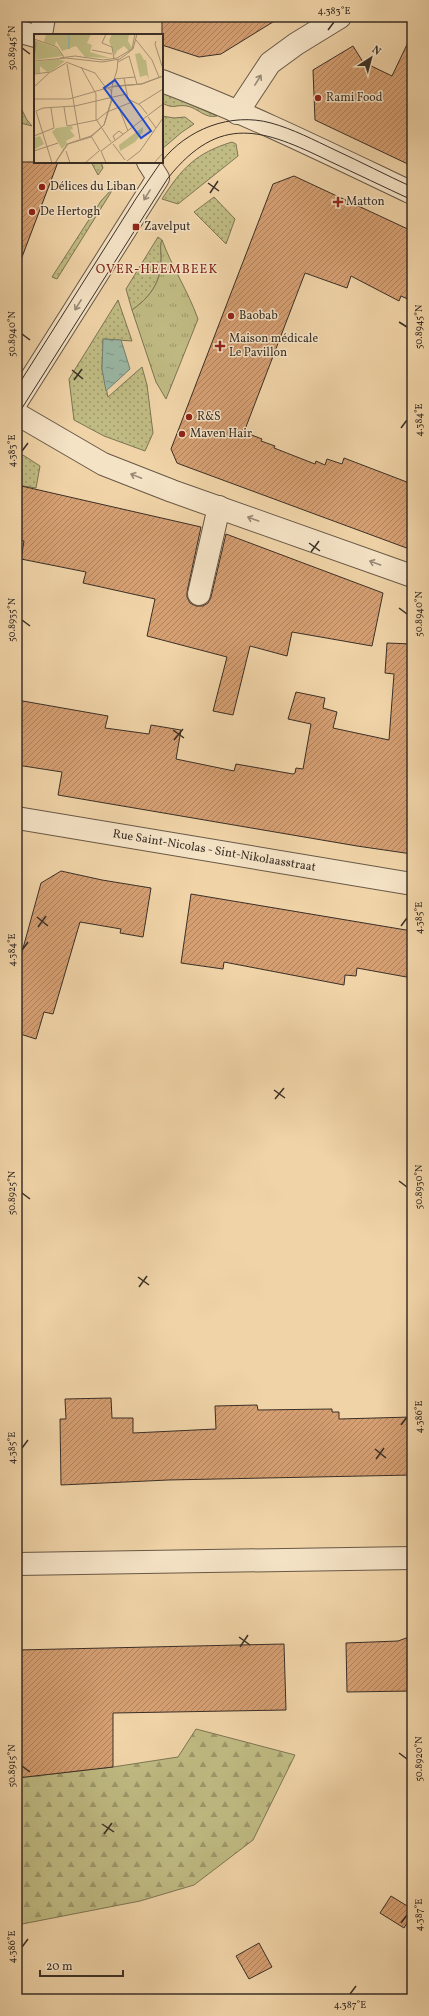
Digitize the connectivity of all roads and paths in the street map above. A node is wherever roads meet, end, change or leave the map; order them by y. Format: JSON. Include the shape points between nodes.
{"nodes":[{"id":1,"x":44,"y":17,"type":"edge"},
{"id":2,"x":340,"y":17,"type":"edge"},
{"id":3,"x":17,"y":31,"type":"edge"},
{"id":4,"x":40,"y":34,"type":"edge"},
{"id":5,"x":34,"y":36,"type":"edge"},
{"id":6,"x":163,"y":81,"type":"edge"},
{"id":7,"x":237,"y":113,"type":"junction"},
{"id":8,"x":149,"y":163,"type":"edge"},
{"id":9,"x":412,"y":193,"type":"edge"},
{"id":10,"x":17,"y":401,"type":"edge"},
{"id":11,"x":17,"y":414,"type":"edge"},
{"id":12,"x":220,"y":507,"type":"junction"},
{"id":13,"x":412,"y":576,"type":"edge"},
{"id":14,"x":198,"y":594,"type":"dead end"},
{"id":15,"x":17,"y":818,"type":"edge"},
{"id":16,"x":412,"y":884,"type":"edge"},
{"id":17,"x":412,"y":1558,"type":"edge"},
{"id":18,"x":17,"y":1564,"type":"edge"}],
"edges":[{"from":1,"to":4,"type":"street"},
{"from":7,"to":2,"type":"street","one_way":true,"via":[[270,63]]},
{"from":3,"to":5,"type":"street"},
{"from":6,"to":7,"type":"street"},
{"from":7,"to":9,"type":"street"},
{"from":8,"to":10,"type":"street","one_way":true,"via":[[158,178]]},
{"from":12,"to":11,"type":"street","one_way":true,"via":[[103,464]]},
{"from":13,"to":12,"type":"street","one_way":true},
{"from":12,"to":14,"type":"street"},
{"from":15,"to":16,"type":"street","name":"Rue Saint-Nicolas - Sint-Nikolaasstraat"},
{"from":17,"to":18,"type":"street"}]}
